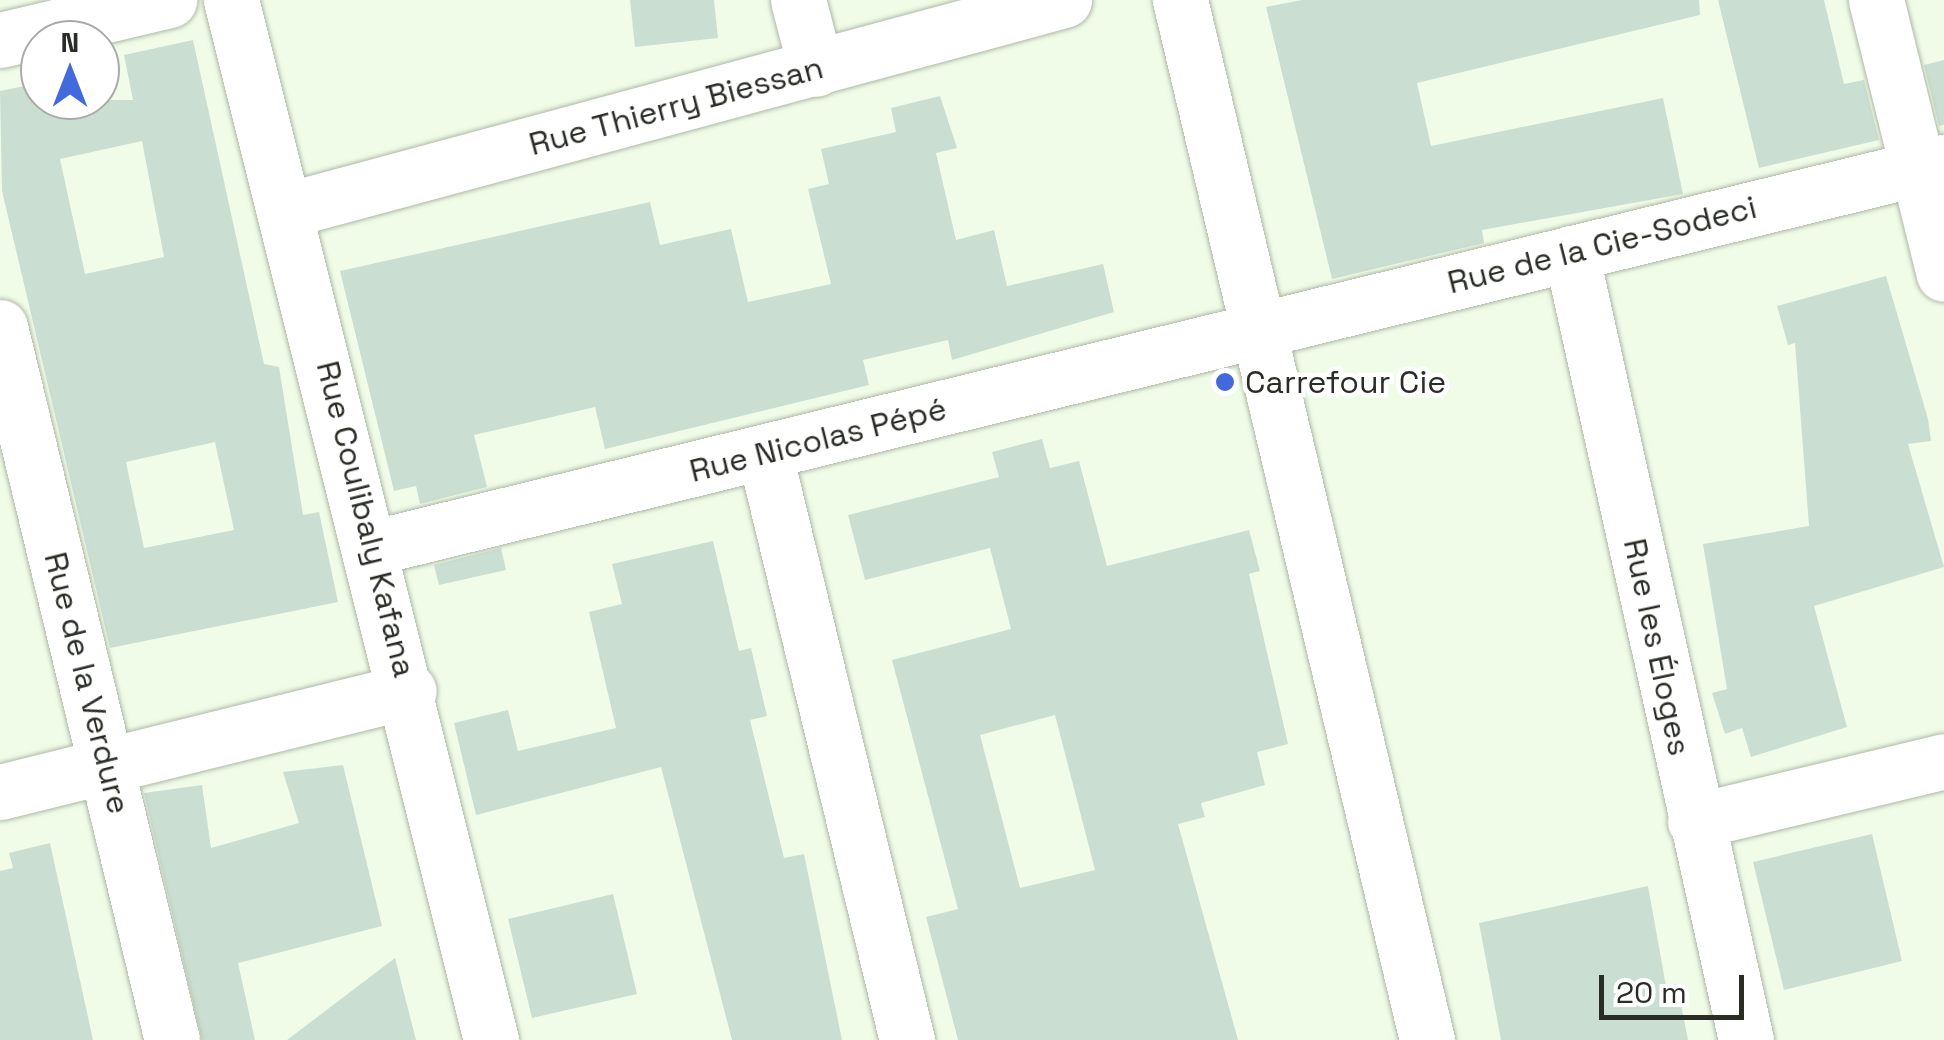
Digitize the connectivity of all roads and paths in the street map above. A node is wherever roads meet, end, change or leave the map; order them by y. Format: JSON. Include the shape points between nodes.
{"nodes":[{"id":1,"x":169,"y":0,"type":"edge"},
{"id":2,"x":232,"y":0,"type":"edge"},
{"id":3,"x":798,"y":0,"type":"edge"},
{"id":4,"x":1064,"y":0,"type":"edge"},
{"id":5,"x":1180,"y":0,"type":"edge"},
{"id":6,"x":1876,"y":0,"type":"edge"},
{"id":7,"x":0,"y":40,"type":"edge"},
{"id":8,"x":816,"y":69,"type":"junction"},
{"id":9,"x":1931,"y":165,"type":"edge"},
{"id":10,"x":287,"y":210,"type":"junction"},
{"id":11,"x":1571,"y":253,"type":"junction"},
{"id":12,"x":1944,"y":274,"type":"edge"},
{"id":13,"x":0,"y":327,"type":"edge"},
{"id":14,"x":1259,"y":327,"type":"junction"},
{"id":15,"x":765,"y":455,"type":"junction"},
{"id":16,"x":375,"y":547,"type":"junction"},
{"id":17,"x":409,"y":692,"type":"junction"},
{"id":18,"x":1944,"y":761,"type":"edge"},
{"id":19,"x":108,"y":768,"type":"junction"},
{"id":20,"x":0,"y":792,"type":"edge"},
{"id":21,"x":1695,"y":821,"type":"junction"},
{"id":22,"x":172,"y":1040,"type":"edge"},
{"id":23,"x":491,"y":1040,"type":"edge"},
{"id":24,"x":907,"y":1040,"type":"edge"},
{"id":25,"x":1427,"y":1040,"type":"edge"},
{"id":26,"x":1746,"y":1040,"type":"edge"}],
"edges":[{"from":1,"to":7,"type":"street"},
{"from":2,"to":10,"type":"street","name":"Rue Coulibaly Kafana"},
{"from":3,"to":8,"type":"street"},
{"from":4,"to":8,"type":"street","name":"Rue Thierry Biessan"},
{"from":5,"to":14,"type":"street"},
{"from":6,"to":9,"type":"street"},
{"from":8,"to":10,"type":"street","name":"Rue Thierry Biessan"},
{"from":9,"to":11,"type":"street","name":"Rue de la Cie-Sodeci"},
{"from":9,"to":12,"type":"street"},
{"from":10,"to":16,"type":"street","name":"Rue Coulibaly Kafana"},
{"from":11,"to":14,"type":"street","name":"Rue de la Cie-Sodeci"},
{"from":11,"to":21,"type":"street","name":"Rue les Éloges"},
{"from":13,"to":19,"type":"street","name":"Rue de la Verdure"},
{"from":14,"to":15,"type":"street","name":"Rue Nicolas Pépé"},
{"from":14,"to":25,"type":"street"},
{"from":15,"to":16,"type":"street","name":"Rue Nicolas Pépé"},
{"from":15,"to":24,"type":"street"},
{"from":16,"to":17,"type":"street","name":"Rue Coulibaly Kafana"},
{"from":17,"to":19,"type":"street"},
{"from":17,"to":23,"type":"street","name":"Rue Coulibaly Kafana"},
{"from":18,"to":21,"type":"street"},
{"from":19,"to":20,"type":"street"},
{"from":19,"to":22,"type":"street","name":"Rue de la Verdure"},
{"from":21,"to":26,"type":"street","name":"Rue les Éloges"}]}
